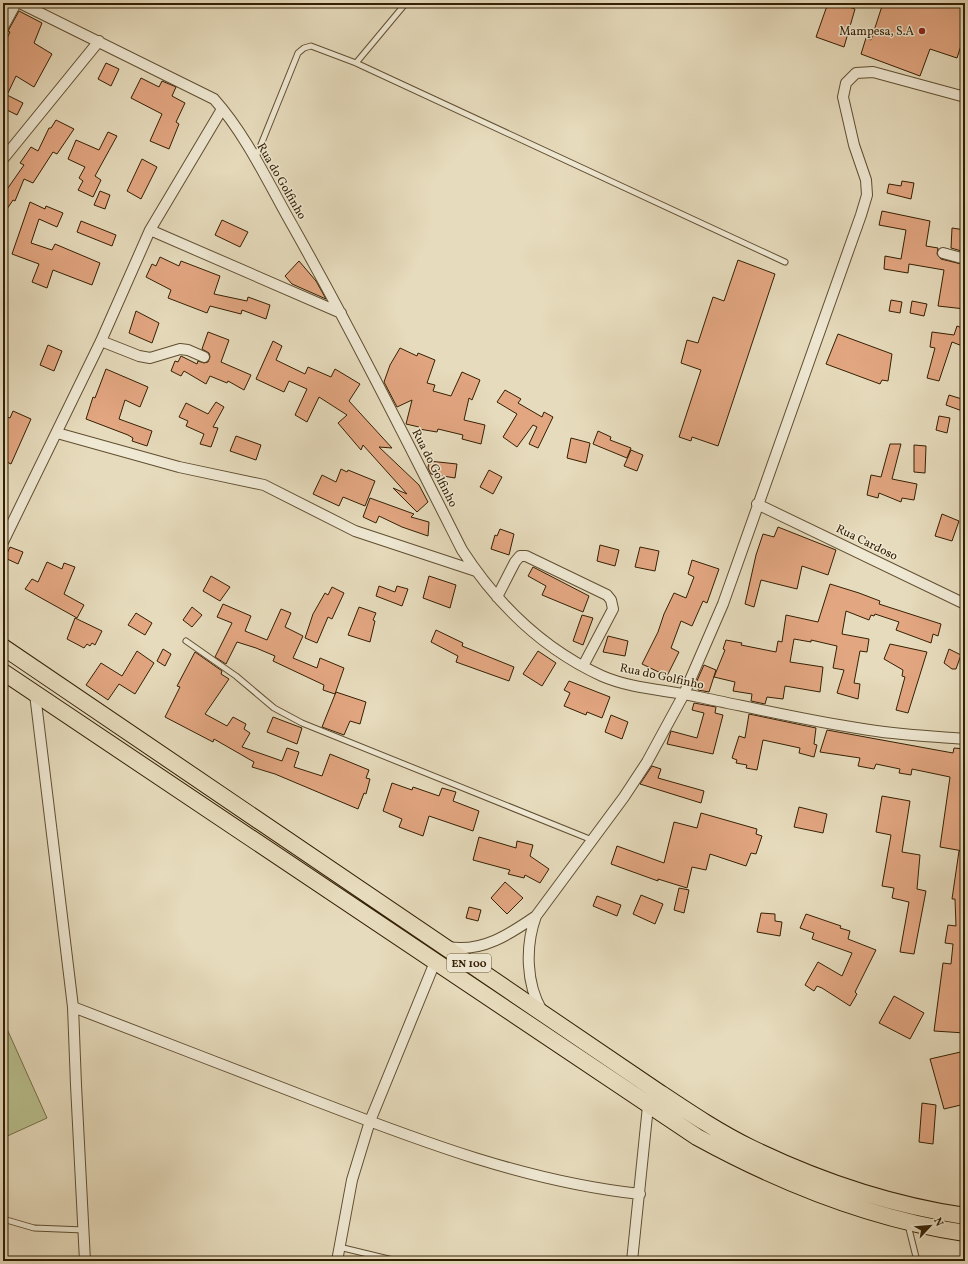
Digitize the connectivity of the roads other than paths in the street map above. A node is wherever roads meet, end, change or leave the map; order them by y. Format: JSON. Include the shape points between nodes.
{"nodes":[{"id":1,"x":16,"y":3,"type":"edge"},
{"id":2,"x":20,"y":3,"type":"edge"},
{"id":3,"x":406,"y":3,"type":"edge"},
{"id":4,"x":3,"y":27,"type":"edge"},
{"id":5,"x":99,"y":41,"type":"junction"},
{"id":6,"x":356,"y":63,"type":"junction"},
{"id":7,"x":965,"y":97,"type":"edge"},
{"id":8,"x":222,"y":109,"type":"junction"},
{"id":9,"x":3,"y":159,"type":"edge"},
{"id":10,"x":255,"y":159,"type":"junction"},
{"id":11,"x":150,"y":230,"type":"junction"},
{"id":12,"x":943,"y":253,"type":"dead end"},
{"id":13,"x":965,"y":259,"type":"edge"},
{"id":14,"x":785,"y":262,"type":"dead end"},
{"id":15,"x":341,"y":313,"type":"junction"},
{"id":16,"x":101,"y":341,"type":"junction"},
{"id":17,"x":204,"y":357,"type":"dead end"},
{"id":18,"x":57,"y":433,"type":"junction"},
{"id":19,"x":757,"y":504,"type":"junction"},
{"id":20,"x":3,"y":542,"type":"edge"},
{"id":21,"x":476,"y":572,"type":"junction"},
{"id":22,"x":497,"y":597,"type":"junction"},
{"id":23,"x":965,"y":604,"type":"edge"},
{"id":24,"x":186,"y":641,"type":"dead end"},
{"id":25,"x":3,"y":647,"type":"edge"},
{"id":26,"x":583,"y":666,"type":"junction"},
{"id":27,"x":3,"y":672,"type":"edge"},
{"id":28,"x":36,"y":694,"type":"junction"},
{"id":29,"x":684,"y":694,"type":"junction"},
{"id":30,"x":965,"y":739,"type":"edge"},
{"id":31,"x":592,"y":840,"type":"junction"},
{"id":32,"x":536,"y":916,"type":"junction"},
{"id":33,"x":442,"y":946,"type":"junction"},
{"id":34,"x":435,"y":962,"type":"junction"},
{"id":35,"x":73,"y":1007,"type":"junction"},
{"id":36,"x":543,"y":1013,"type":"junction"},
{"id":37,"x":648,"y":1106,"type":"junction"},
{"id":38,"x":370,"y":1121,"type":"junction"},
{"id":39,"x":640,"y":1194,"type":"junction"},
{"id":40,"x":965,"y":1216,"type":"edge"},
{"id":41,"x":3,"y":1219,"type":"edge"},
{"id":42,"x":907,"y":1222,"type":"junction"},
{"id":43,"x":84,"y":1230,"type":"junction"},
{"id":44,"x":965,"y":1233,"type":"edge"},
{"id":45,"x":339,"y":1247,"type":"junction"},
{"id":46,"x":85,"y":1261,"type":"edge"},
{"id":47,"x":337,"y":1261,"type":"edge"},
{"id":48,"x":397,"y":1261,"type":"edge"},
{"id":49,"x":632,"y":1261,"type":"edge"},
{"id":50,"x":917,"y":1261,"type":"edge"}],
"edges":[{"from":1,"to":4,"type":"street"},
{"from":2,"to":5,"type":"street","name":"Rua do Golfinho"},
{"from":3,"to":6,"type":"lane"},
{"from":5,"to":8,"type":"street","name":"Rua do Golfinho","via":[[214,99]]},
{"from":5,"to":9,"type":"street"},
{"from":6,"to":10,"type":"lane","via":[[312,46],[298,53]]},
{"from":6,"to":14,"type":"lane"},
{"from":7,"to":19,"type":"street","via":[[873,72],[856,74],[846,83],[843,97],[854,145],[866,180],[867,195]]},
{"from":8,"to":10,"type":"street","name":"Rua do Golfinho"},
{"from":8,"to":11,"type":"street"},
{"from":10,"to":15,"type":"street","name":"Rua do Golfinho"},
{"from":11,"to":15,"type":"street"},
{"from":11,"to":16,"type":"street"},
{"from":12,"to":13,"type":"street"},
{"from":15,"to":21,"type":"street","name":"Rua do Golfinho","via":[[462,550]]},
{"from":16,"to":17,"type":"street","via":[[150,358],[180,349]]},
{"from":16,"to":18,"type":"street"},
{"from":18,"to":20,"type":"street"},
{"from":18,"to":21,"type":"street","via":[[179,467],[264,485],[356,531]]},
{"from":19,"to":23,"type":"street","name":"Rua Cardoso"},
{"from":19,"to":29,"type":"street","via":[[723,604]]},
{"from":21,"to":22,"type":"street","name":"Rua do Golfinho"},
{"from":22,"to":26,"type":"street","name":"Rua do Golfinho","via":[[515,617],[541,639]]},
{"from":22,"to":26,"type":"street","via":[[520,556],[526,556],[607,594],[613,609]]},
{"from":24,"to":31,"type":"lane","via":[[236,676],[274,708],[302,723]]},
{"from":25,"to":33,"type":"main road","number":"EN 100"},
{"from":26,"to":29,"type":"street","name":"Rua do Golfinho","via":[[603,676],[637,686]]},
{"from":27,"to":28,"type":"main road","number":"EN 100"},
{"from":28,"to":34,"type":"main road","number":"EN 100"},
{"from":28,"to":35,"type":"street"},
{"from":29,"to":30,"type":"street","name":"Rua do Golfinho","via":[[862,729]]},
{"from":29,"to":31,"type":"street","via":[[647,762]]},
{"from":31,"to":32,"type":"street"},
{"from":32,"to":33,"type":"street","via":[[494,942],[474,947]]},
{"from":32,"to":36,"type":"street","via":[[531,930],[530,966],[532,987]]},
{"from":33,"to":36,"type":"main road","number":"EN 100"},
{"from":34,"to":37,"type":"main road","number":"EN 100"},
{"from":34,"to":38,"type":"street"},
{"from":35,"to":38,"type":"street"},
{"from":35,"to":43,"type":"street"},
{"from":36,"to":40,"type":"main road","number":"EN 100","via":[[657,1091],[751,1148],[871,1196],[927,1210]]},
{"from":37,"to":39,"type":"street"},
{"from":37,"to":42,"type":"main road","number":"EN 100","via":[[697,1137],[755,1168],[817,1194]]},
{"from":38,"to":39,"type":"street","via":[[534,1176],[596,1189]]},
{"from":38,"to":45,"type":"street","via":[[352,1180]]},
{"from":39,"to":49,"type":"street"},
{"from":41,"to":43,"type":"lane","via":[[34,1228]]},
{"from":42,"to":44,"type":"main road","number":"EN 100"},
{"from":42,"to":50,"type":"lane"},
{"from":43,"to":46,"type":"street"},
{"from":45,"to":47,"type":"street"},
{"from":45,"to":48,"type":"lane"}]}
